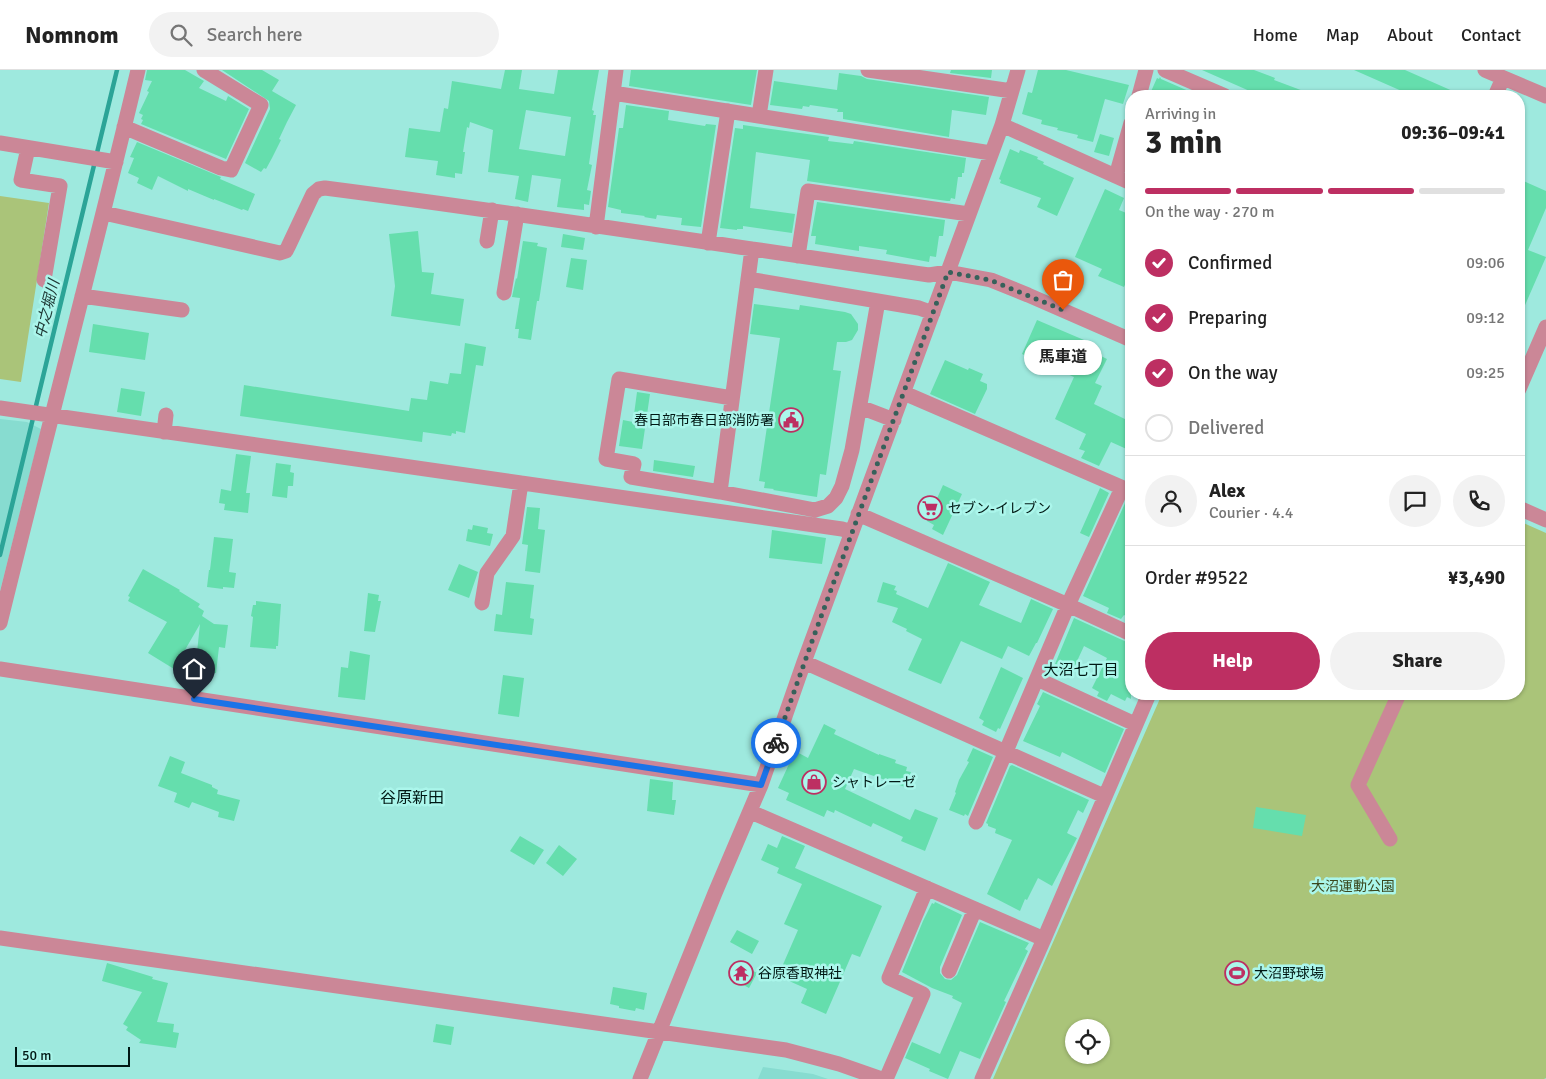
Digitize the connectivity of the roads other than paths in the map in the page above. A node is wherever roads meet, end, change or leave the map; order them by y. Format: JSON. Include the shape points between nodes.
{"nodes":[{"id":1,"x":138,"y":70,"type":"edge"},
{"id":2,"x":204,"y":70,"type":"edge"},
{"id":3,"x":616,"y":70,"type":"edge"},
{"id":4,"x":766,"y":70,"type":"edge"},
{"id":5,"x":868,"y":70,"type":"edge"},
{"id":6,"x":1018,"y":70,"type":"edge"},
{"id":7,"x":1146,"y":70,"type":"edge"},
{"id":8,"x":1165,"y":70,"type":"edge"},
{"id":9,"x":1485,"y":70,"type":"edge"},
{"id":10,"x":1503,"y":78,"type":"junction"},
{"id":11,"x":1141,"y":90,"type":"edge"},
{"id":12,"x":1211,"y":90,"type":"edge"},
{"id":13,"x":1498,"y":90,"type":"edge"},
{"id":14,"x":1012,"y":92,"type":"junction"},
{"id":15,"x":613,"y":93,"type":"junction"},
{"id":16,"x":1545,"y":93,"type":"edge"},
{"id":17,"x":728,"y":111,"type":"junction"},
{"id":18,"x":759,"y":116,"type":"junction"},
{"id":19,"x":1002,"y":125,"type":"junction"},
{"id":20,"x":124,"y":127,"type":"junction"},
{"id":21,"x":0,"y":143,"type":"edge"},
{"id":22,"x":1125,"y":144,"type":"edge"},
{"id":23,"x":28,"y":148,"type":"junction"},
{"id":24,"x":991,"y":153,"type":"junction"},
{"id":25,"x":104,"y":160,"type":"junction"},
{"id":26,"x":1116,"y":176,"type":"junction"},
{"id":27,"x":1125,"y":180,"type":"edge"},
{"id":28,"x":492,"y":210,"type":"junction"},
{"id":29,"x":104,"y":214,"type":"junction"},
{"id":30,"x":517,"y":214,"type":"junction"},
{"id":31,"x":969,"y":214,"type":"junction"},
{"id":32,"x":596,"y":226,"type":"junction"},
{"id":33,"x":488,"y":241,"type":"dead end"},
{"id":34,"x":708,"y":243,"type":"junction"},
{"id":35,"x":752,"y":249,"type":"junction"},
{"id":36,"x":798,"y":256,"type":"junction"},
{"id":37,"x":948,"y":272,"type":"junction"},
{"id":38,"x":748,"y":279,"type":"junction"},
{"id":39,"x":44,"y":280,"type":"dead end"},
{"id":40,"x":504,"y":293,"type":"dead end"},
{"id":41,"x":82,"y":296,"type":"junction"},
{"id":42,"x":878,"y":301,"type":"junction"},
{"id":43,"x":182,"y":310,"type":"dead end"},
{"id":44,"x":933,"y":313,"type":"junction"},
{"id":45,"x":1546,"y":327,"type":"edge"},
{"id":46,"x":1125,"y":337,"type":"edge"},
{"id":47,"x":1525,"y":375,"type":"edge"},
{"id":48,"x":904,"y":393,"type":"junction"},
{"id":49,"x":732,"y":398,"type":"junction"},
{"id":50,"x":860,"y":406,"type":"junction"},
{"id":51,"x":0,"y":408,"type":"edge"},
{"id":52,"x":166,"y":415,"type":"dead end"},
{"id":53,"x":51,"y":416,"type":"junction"},
{"id":54,"x":894,"y":420,"type":"junction"},
{"id":55,"x":202,"y":422,"type":"dead end"},
{"id":56,"x":164,"y":432,"type":"junction"},
{"id":57,"x":200,"y":437,"type":"junction"},
{"id":58,"x":521,"y":483,"type":"junction"},
{"id":59,"x":842,"y":486,"type":"junction"},
{"id":60,"x":1125,"y":489,"type":"edge"},
{"id":61,"x":720,"y":492,"type":"junction"},
{"id":62,"x":1125,"y":494,"type":"edge"},
{"id":63,"x":865,"y":495,"type":"junction"},
{"id":64,"x":1525,"y":511,"type":"edge"},
{"id":65,"x":858,"y":514,"type":"junction"},
{"id":66,"x":1546,"y":520,"type":"edge"},
{"id":67,"x":852,"y":532,"type":"junction"},
{"id":68,"x":482,"y":603,"type":"dead end"},
{"id":69,"x":1068,"y":605,"type":"junction"},
{"id":70,"x":0,"y":623,"type":"edge"},
{"id":71,"x":1125,"y":631,"type":"edge"},
{"id":72,"x":804,"y":662,"type":"junction"},
{"id":73,"x":0,"y":669,"type":"edge"},
{"id":74,"x":1036,"y":678,"type":"junction"},
{"id":75,"x":1146,"y":700,"type":"edge"},
{"id":76,"x":1396,"y":700,"type":"edge"},
{"id":77,"x":1135,"y":724,"type":"junction"},
{"id":78,"x":1005,"y":751,"type":"junction"},
{"id":79,"x":761,"y":785,"type":"junction"},
{"id":80,"x":1104,"y":796,"type":"junction"},
{"id":81,"x":750,"y":812,"type":"junction"},
{"id":82,"x":976,"y":822,"type":"dead end"},
{"id":83,"x":1390,"y":839,"type":"dead end"},
{"id":84,"x":927,"y":888,"type":"junction"},
{"id":85,"x":975,"y":909,"type":"junction"},
{"id":86,"x":0,"y":938,"type":"edge"},
{"id":87,"x":1044,"y":939,"type":"junction"},
{"id":88,"x":949,"y":970,"type":"dead end"},
{"id":89,"x":658,"y":1033,"type":"junction"},
{"id":90,"x":640,"y":1079,"type":"edge"},
{"id":91,"x":882,"y":1079,"type":"edge"},
{"id":92,"x":886,"y":1079,"type":"edge"},
{"id":93,"x":982,"y":1079,"type":"edge"}],
"edges":[{"from":1,"to":20,"type":"street"},
{"from":2,"to":20,"type":"street","via":[[261,105],[231,170]]},
{"from":3,"to":15,"type":"street"},
{"from":4,"to":18,"type":"street"},
{"from":5,"to":14,"type":"street"},
{"from":6,"to":14,"type":"street"},
{"from":7,"to":11,"type":"street"},
{"from":8,"to":12,"type":"street"},
{"from":9,"to":10,"type":"street"},
{"from":10,"to":13,"type":"street"},
{"from":10,"to":16,"type":"street"},
{"from":14,"to":19,"type":"street"},
{"from":15,"to":17,"type":"street"},
{"from":15,"to":32,"type":"street"},
{"from":17,"to":18,"type":"street"},
{"from":17,"to":34,"type":"street"},
{"from":18,"to":24,"type":"street"},
{"from":19,"to":24,"type":"street"},
{"from":19,"to":26,"type":"street"},
{"from":20,"to":25,"type":"street"},
{"from":21,"to":23,"type":"street"},
{"from":22,"to":26,"type":"street"},
{"from":23,"to":25,"type":"street"},
{"from":23,"to":39,"type":"street","via":[[22,180],[60,186]]},
{"from":24,"to":31,"type":"street"},
{"from":25,"to":29,"type":"street"},
{"from":26,"to":27,"type":"street"},
{"from":28,"to":29,"type":"street","via":[[319,189],[313,194],[288,248],[280,253]]},
{"from":28,"to":30,"type":"street"},
{"from":28,"to":33,"type":"street"},
{"from":29,"to":41,"type":"street"},
{"from":30,"to":32,"type":"street"},
{"from":30,"to":40,"type":"street"},
{"from":31,"to":36,"type":"street","via":[[808,191]]},
{"from":31,"to":37,"type":"street"},
{"from":32,"to":34,"type":"street"},
{"from":34,"to":35,"type":"street"},
{"from":35,"to":36,"type":"street"},
{"from":35,"to":38,"type":"street"},
{"from":36,"to":37,"type":"street","via":[[929,274]]},
{"from":37,"to":44,"type":"street"},
{"from":37,"to":46,"type":"street","via":[[990,280]]},
{"from":38,"to":42,"type":"street"},
{"from":38,"to":49,"type":"street"},
{"from":41,"to":43,"type":"street"},
{"from":41,"to":53,"type":"street"},
{"from":42,"to":44,"type":"street"},
{"from":42,"to":50,"type":"street"},
{"from":44,"to":48,"type":"street"},
{"from":45,"to":47,"type":"street"},
{"from":48,"to":54,"type":"street"},
{"from":48,"to":60,"type":"street"},
{"from":49,"to":61,"type":"street"},
{"from":49,"to":61,"type":"street","via":[[619,379],[606,459],[634,464],[631,477]]},
{"from":50,"to":54,"type":"street"},
{"from":50,"to":59,"type":"street"},
{"from":51,"to":53,"type":"street"},
{"from":52,"to":56,"type":"street"},
{"from":53,"to":56,"type":"street"},
{"from":53,"to":70,"type":"street"},
{"from":54,"to":63,"type":"street"},
{"from":55,"to":57,"type":"street"},
{"from":56,"to":57,"type":"street"},
{"from":57,"to":58,"type":"street"},
{"from":58,"to":67,"type":"street"},
{"from":58,"to":68,"type":"street","via":[[513,536],[486,573]]},
{"from":59,"to":61,"type":"street","via":[[828,506],[815,510]]},
{"from":59,"to":63,"type":"street"},
{"from":62,"to":69,"type":"street"},
{"from":63,"to":65,"type":"street"},
{"from":64,"to":66,"type":"street"},
{"from":65,"to":67,"type":"street"},
{"from":65,"to":69,"type":"street"},
{"from":67,"to":72,"type":"street"},
{"from":69,"to":71,"type":"street"},
{"from":69,"to":74,"type":"street"},
{"from":72,"to":78,"type":"street"},
{"from":72,"to":79,"type":"street"},
{"from":73,"to":79,"type":"street"},
{"from":74,"to":77,"type":"street"},
{"from":74,"to":78,"type":"street"},
{"from":75,"to":77,"type":"street"},
{"from":76,"to":83,"type":"street","via":[[1358,785]]},
{"from":77,"to":80,"type":"street"},
{"from":78,"to":80,"type":"street"},
{"from":78,"to":82,"type":"street"},
{"from":79,"to":81,"type":"street"},
{"from":80,"to":87,"type":"street"},
{"from":81,"to":84,"type":"street"},
{"from":81,"to":89,"type":"street"},
{"from":84,"to":85,"type":"street"},
{"from":84,"to":92,"type":"street","via":[[889,978],[923,994]]},
{"from":85,"to":87,"type":"street"},
{"from":85,"to":88,"type":"street"},
{"from":86,"to":89,"type":"street"},
{"from":87,"to":93,"type":"street"},
{"from":89,"to":90,"type":"street"},
{"from":89,"to":91,"type":"street","via":[[786,1050]]}]}
